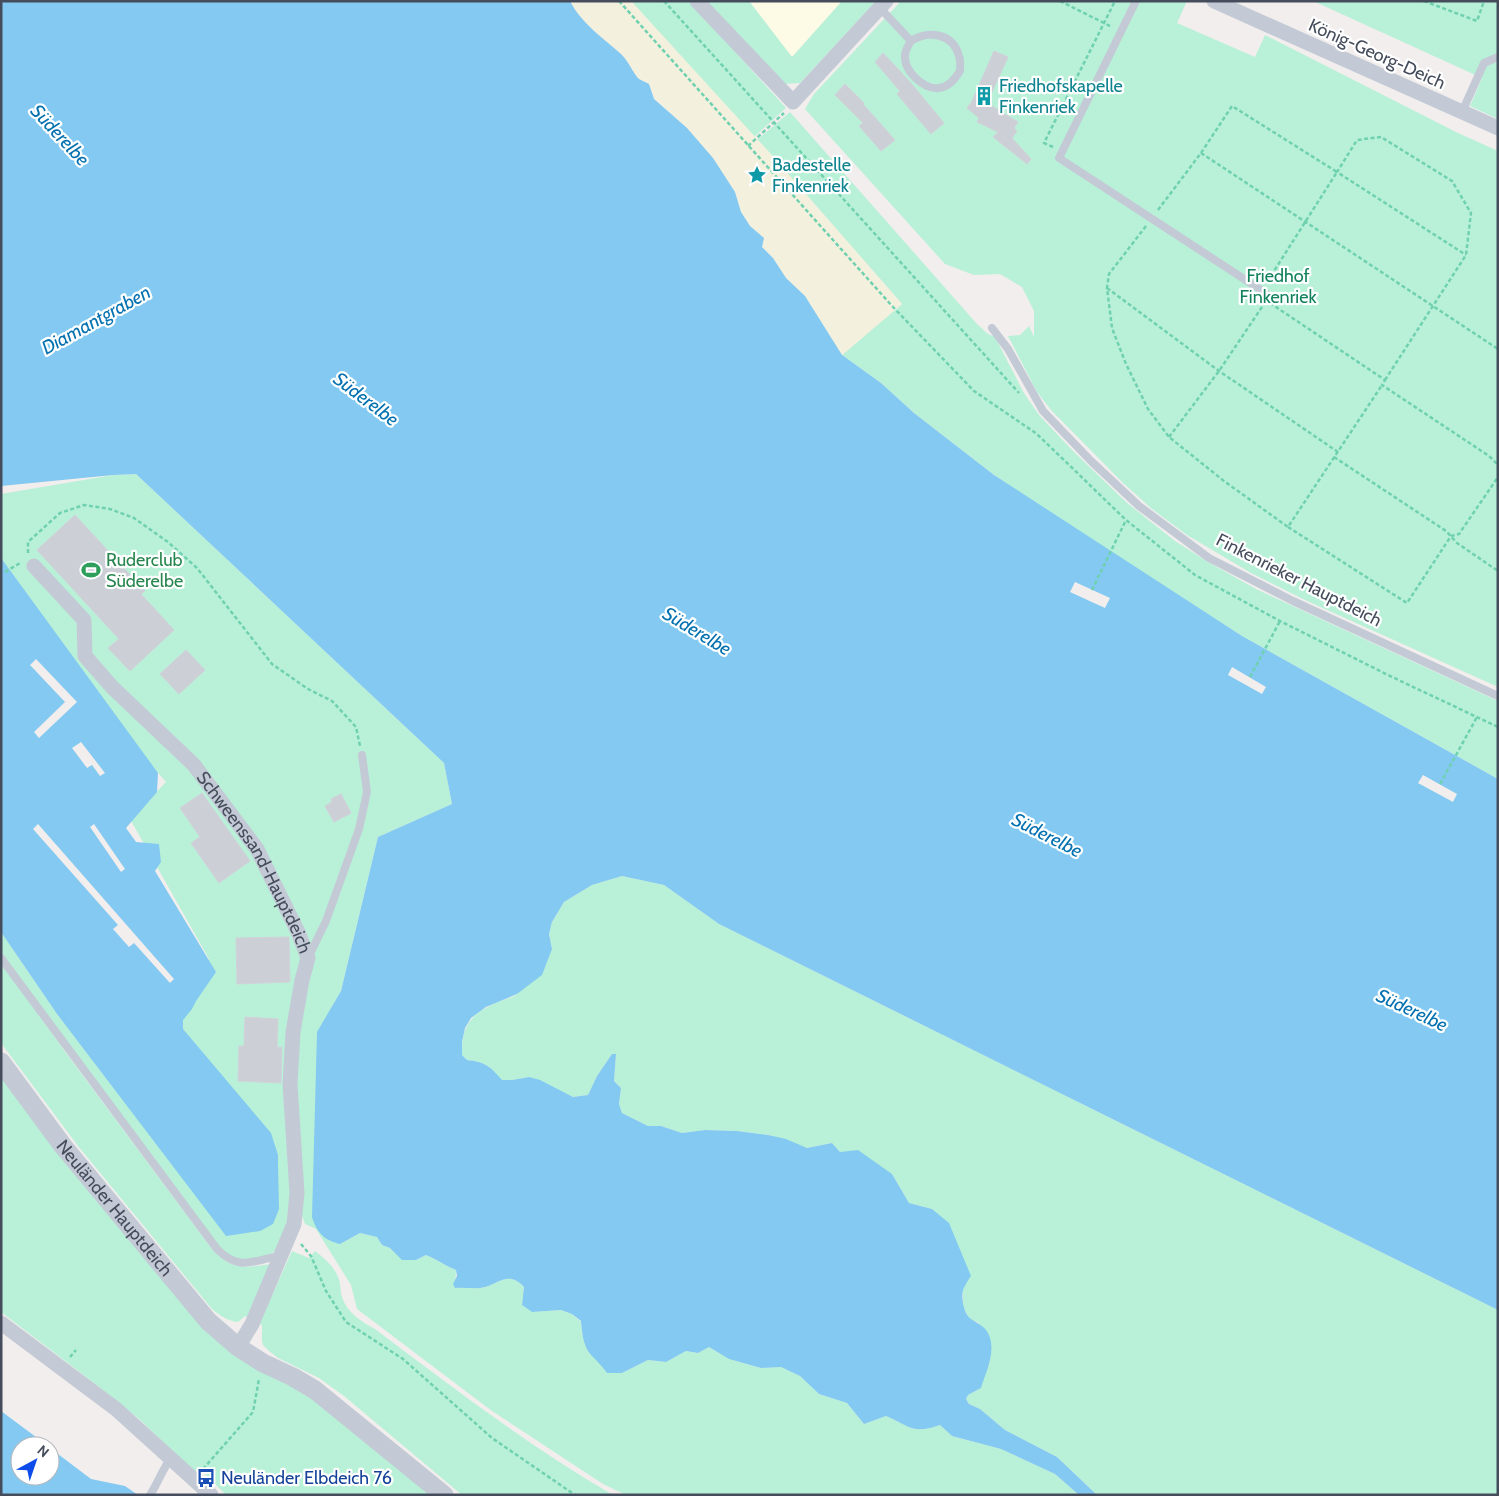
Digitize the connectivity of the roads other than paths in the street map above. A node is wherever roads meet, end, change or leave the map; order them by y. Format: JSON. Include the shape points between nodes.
{"nodes":[{"id":1,"x":697,"y":1,"type":"edge"},
{"id":2,"x":1136,"y":1,"type":"edge"},
{"id":3,"x":1214,"y":1,"type":"edge"},
{"id":4,"x":883,"y":5,"type":"edge"},
{"id":5,"x":911,"y":42,"type":"junction"},
{"id":6,"x":1498,"y":57,"type":"edge"},
{"id":7,"x":1462,"y":112,"type":"junction"},
{"id":8,"x":1498,"y":128,"type":"edge"},
{"id":9,"x":1267,"y":294,"type":"road end"},
{"id":10,"x":992,"y":328,"type":"dead end"},
{"id":11,"x":31,"y":562,"type":"road end"},
{"id":12,"x":1498,"y":696,"type":"edge"},
{"id":13,"x":362,"y":754,"type":"road end"},
{"id":14,"x":1,"y":958,"type":"edge"},
{"id":15,"x":308,"y":958,"type":"junction"},
{"id":16,"x":1,"y":1062,"type":"edge"},
{"id":17,"x":281,"y":1256,"type":"junction"},
{"id":18,"x":1,"y":1323,"type":"edge"},
{"id":19,"x":238,"y":1347,"type":"junction"},
{"id":20,"x":171,"y":1458,"type":"junction"},
{"id":21,"x":150,"y":1495,"type":"edge"},
{"id":22,"x":211,"y":1495,"type":"edge"},
{"id":23,"x":444,"y":1495,"type":"edge"}],
"edges":[{"from":1,"to":4,"type":"street","via":[[790,106]]},
{"from":2,"to":9,"type":"lane","via":[[1059,158]]},
{"from":3,"to":7,"type":"street","name":"König-Georg-Deich"},
{"from":4,"to":5,"type":"lane"},
{"from":5,"to":5,"type":"lane","via":[[904,58],[913,75],[922,83],[937,88],[945,86],[960,72],[956,48],[944,38],[928,34]]},
{"from":6,"to":7,"type":"lane","via":[[1484,63]]},
{"from":7,"to":8,"type":"street","name":"König-Georg-Deich"},
{"from":10,"to":12,"type":"lane","name":"Finkenrieker Hauptdeich","via":[[1043,410],[1091,461],[1139,506],[1209,558],[1293,602]]},
{"from":11,"to":15,"type":"street","name":"Schweenssand-Hauptdeich","via":[[84,620],[85,656],[112,687],[194,765],[257,849]]},
{"from":13,"to":15,"type":"lane","via":[[367,792],[359,830],[326,921]]},
{"from":14,"to":17,"type":"lane","via":[[226,1258],[244,1263]]},
{"from":15,"to":17,"type":"street","name":"Schweenssand-Hauptdeich","via":[[293,1032],[290,1084],[297,1193],[294,1224]]},
{"from":16,"to":19,"type":"street","name":"Neuländer Hauptdeich","via":[[63,1146],[192,1303]]},
{"from":17,"to":19,"type":"street","name":"Schweenssand-Hauptdeich","via":[[252,1324]]},
{"from":18,"to":20,"type":"street","via":[[116,1409]]},
{"from":19,"to":23,"type":"street","via":[[315,1390]]},
{"from":20,"to":21,"type":"lane"},
{"from":20,"to":22,"type":"street"}]}
